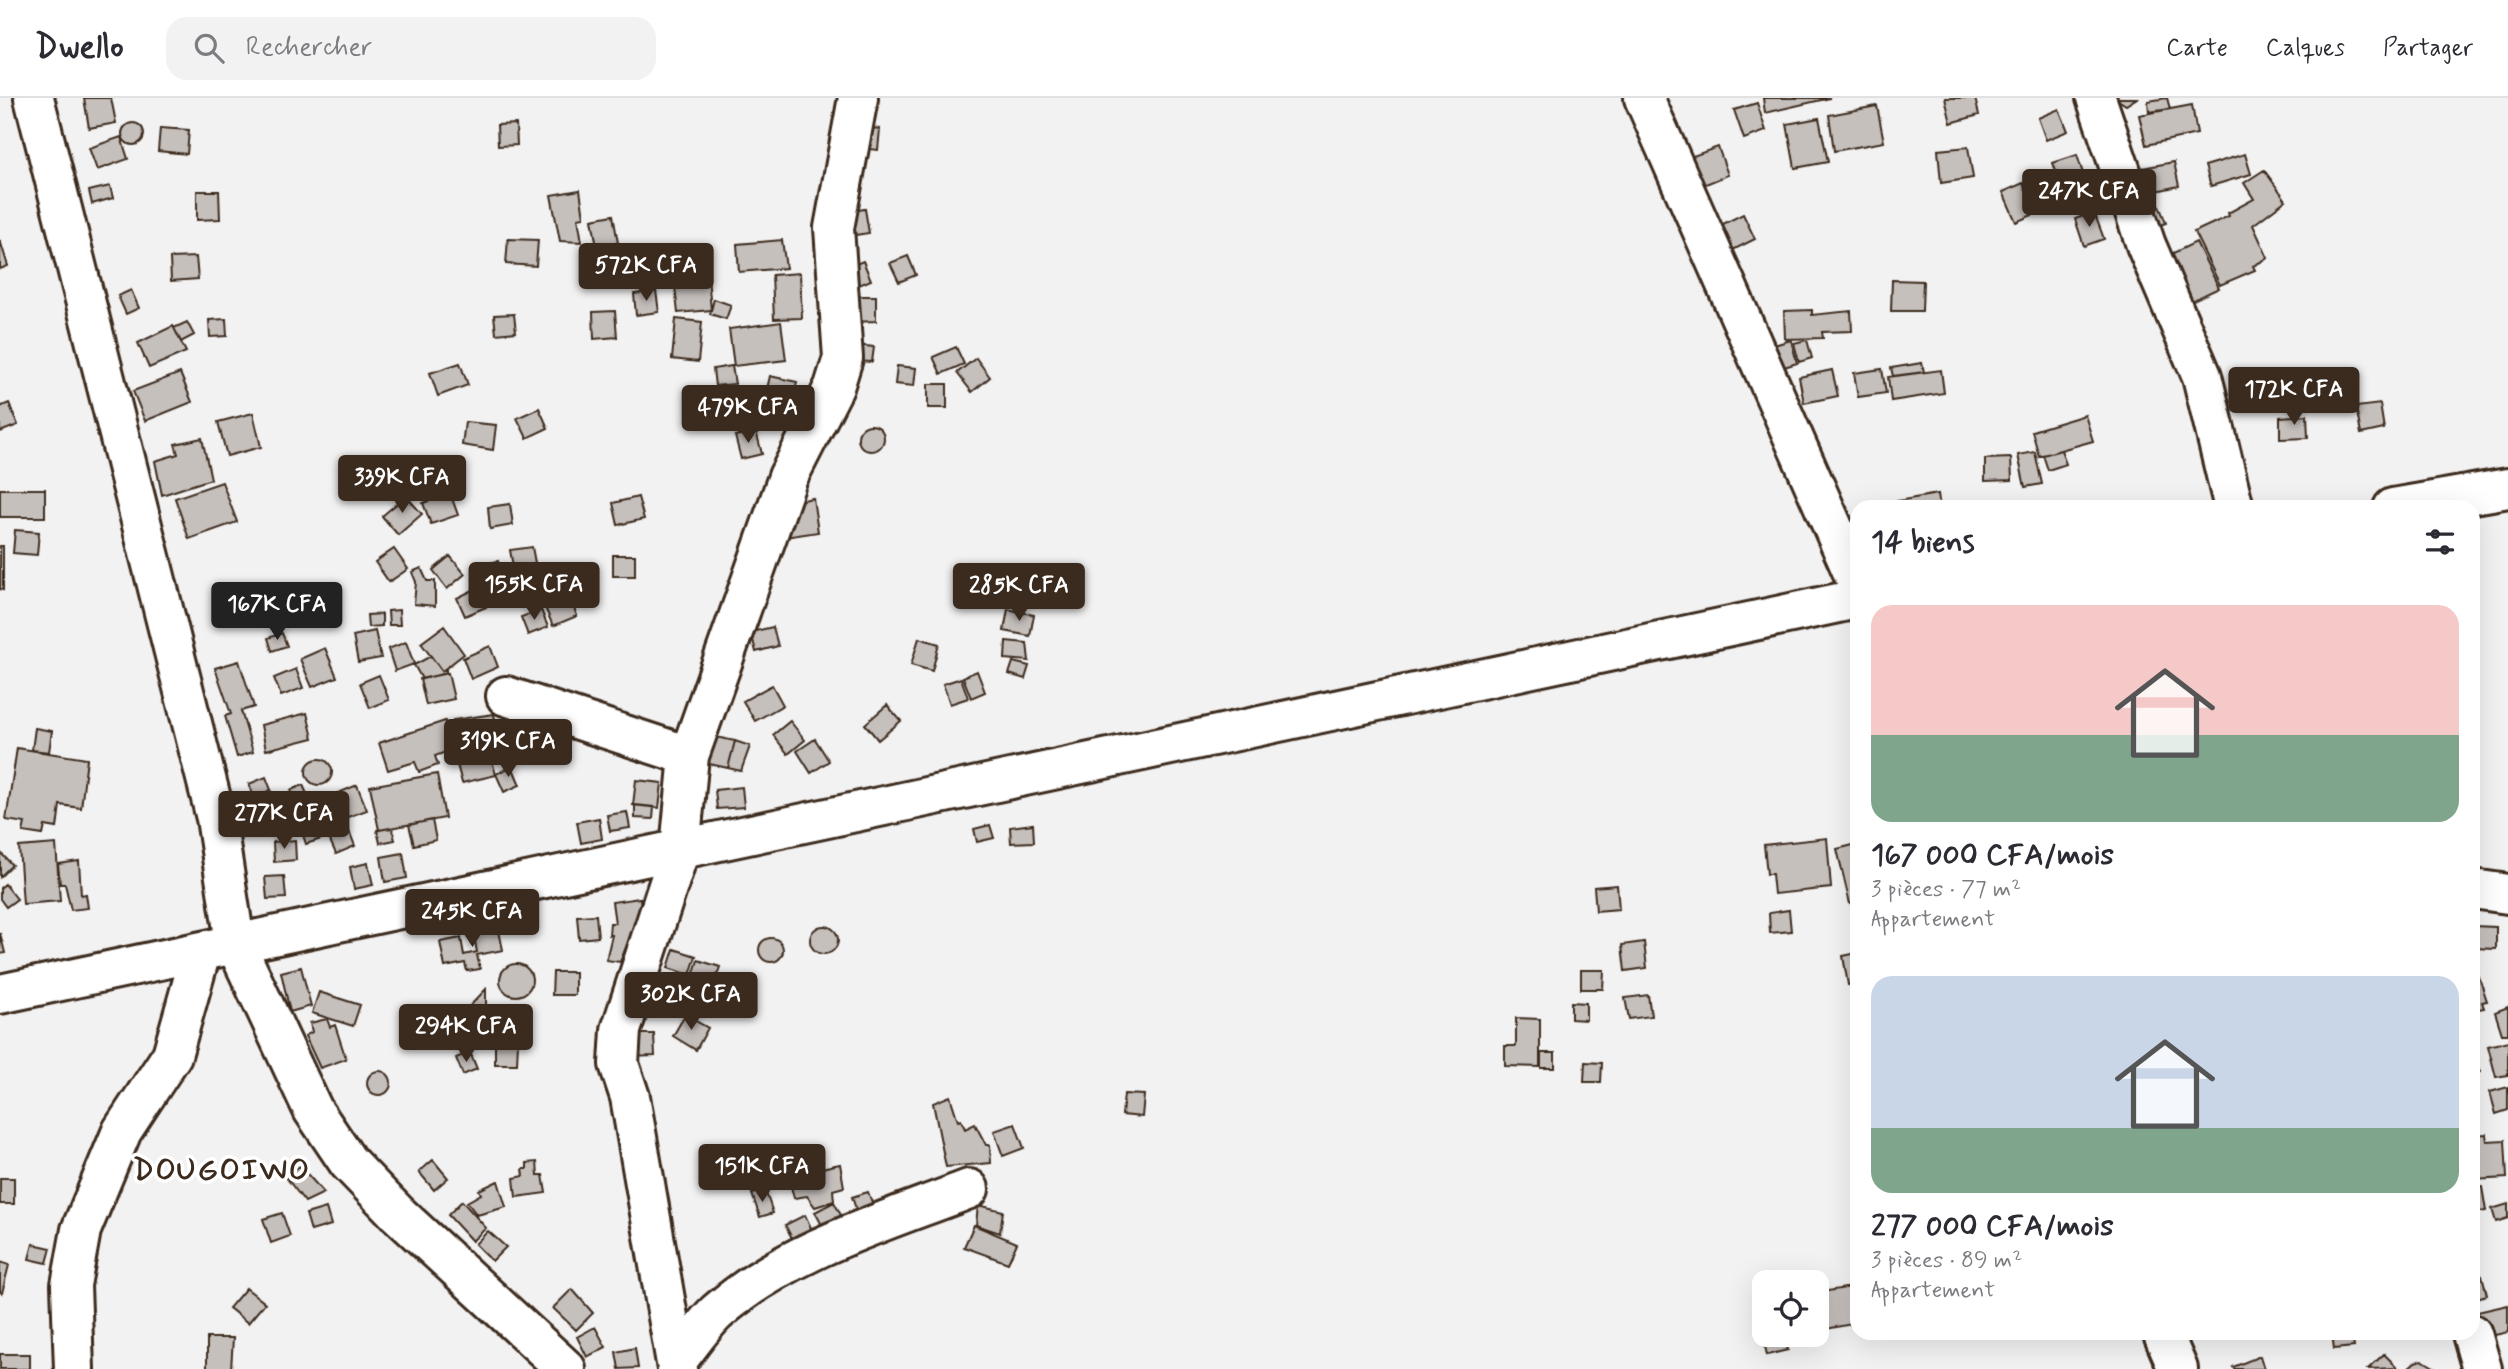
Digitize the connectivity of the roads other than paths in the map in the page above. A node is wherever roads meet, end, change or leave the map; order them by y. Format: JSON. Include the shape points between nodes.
{"nodes":[{"id":1,"x":34,"y":98,"type":"edge"},
{"id":2,"x":858,"y":98,"type":"edge"},
{"id":3,"x":1644,"y":98,"type":"edge"},
{"id":4,"x":2096,"y":98,"type":"edge"},
{"id":5,"x":2508,"y":488,"type":"edge"},
{"id":6,"x":2232,"y":500,"type":"edge"},
{"id":7,"x":2439,"y":500,"type":"edge"},
{"id":8,"x":1850,"y":566,"type":"edge"},
{"id":9,"x":1850,"y":600,"type":"edge"},
{"id":10,"x":506,"y":696,"type":"dead end"},
{"id":11,"x":689,"y":756,"type":"junction"},
{"id":12,"x":681,"y":849,"type":"junction"},
{"id":13,"x":2480,"y":890,"type":"edge"},
{"id":14,"x":2508,"y":894,"type":"edge"},
{"id":15,"x":218,"y":947,"type":"junction"},
{"id":16,"x":0,"y":994,"type":"edge"},
{"id":17,"x":969,"y":1189,"type":"dead end"},
{"id":18,"x":2166,"y":1340,"type":"edge"},
{"id":19,"x":2474,"y":1340,"type":"edge"},
{"id":20,"x":676,"y":1366,"type":"edge"},
{"id":21,"x":74,"y":1369,"type":"edge"},
{"id":22,"x":566,"y":1369,"type":"edge"},
{"id":23,"x":2178,"y":1369,"type":"edge"},
{"id":24,"x":2482,"y":1369,"type":"edge"}],
"edges":[{"from":1,"to":15,"type":"street","via":[[216,818]]},
{"from":2,"to":11,"type":"street","via":[[835,228],[843,358],[834,387],[788,477]]},
{"from":3,"to":8,"type":"street"},
{"from":4,"to":6,"type":"street","via":[[2142,235],[2202,376]]},
{"from":5,"to":7,"type":"street"},
{"from":9,"to":12,"type":"street"},
{"from":10,"to":11,"type":"street"},
{"from":11,"to":12,"type":"street"},
{"from":12,"to":15,"type":"street"},
{"from":12,"to":20,"type":"street","via":[[629,1000],[621,1030],[620,1064],[630,1097]]},
{"from":13,"to":14,"type":"street"},
{"from":15,"to":16,"type":"street"},
{"from":15,"to":21,"type":"street","via":[[172,1055],[122,1131],[82,1230],[71,1285]]},
{"from":15,"to":22,"type":"street","via":[[348,1162]]},
{"from":17,"to":20,"type":"street","via":[[824,1245],[764,1278],[717,1312]]},
{"from":18,"to":23,"type":"street"},
{"from":19,"to":24,"type":"street"}]}
